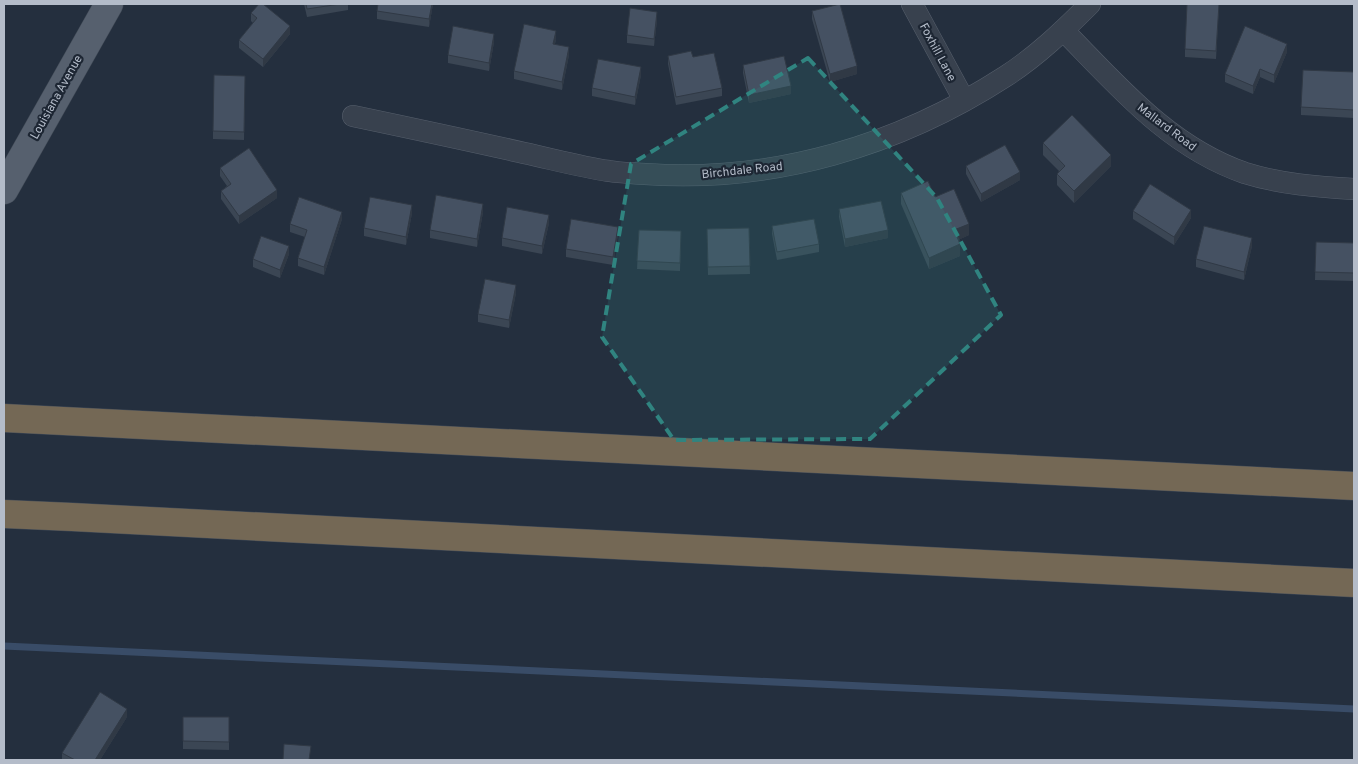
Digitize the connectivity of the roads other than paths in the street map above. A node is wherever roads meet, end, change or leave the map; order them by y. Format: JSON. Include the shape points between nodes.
{"nodes":[{"id":1,"x":108,"y":4,"type":"edge"},
{"id":2,"x":912,"y":4,"type":"edge"},
{"id":3,"x":1090,"y":4,"type":"edge"},
{"id":4,"x":1064,"y":31,"type":"junction"},
{"id":5,"x":964,"y":100,"type":"junction"},
{"id":6,"x":353,"y":116,"type":"dead end"},
{"id":7,"x":1354,"y":189,"type":"edge"},
{"id":8,"x":4,"y":190,"type":"edge"},
{"id":9,"x":4,"y":418,"type":"edge"},
{"id":10,"x":1354,"y":486,"type":"edge"},
{"id":11,"x":4,"y":514,"type":"edge"},
{"id":12,"x":1354,"y":583,"type":"edge"}],
"edges":[{"from":1,"to":8,"type":"main road","name":"Louisiana Avenue"},
{"from":2,"to":5,"type":"street","name":"Foxhill Lane"},
{"from":3,"to":4,"type":"street","name":"Birchdale Road"},
{"from":4,"to":5,"type":"street","name":"Birchdale Road","via":[[1007,76]]},
{"from":4,"to":7,"type":"street","name":"Mallard Road","via":[[1138,107],[1206,156],[1245,173],[1277,181]]},
{"from":5,"to":6,"type":"street","name":"Birchdale Road","via":[[920,124],[823,158],[773,168],[670,176],[610,171]]},
{"from":9,"to":10,"type":"highway"},
{"from":11,"to":12,"type":"highway"}]}
